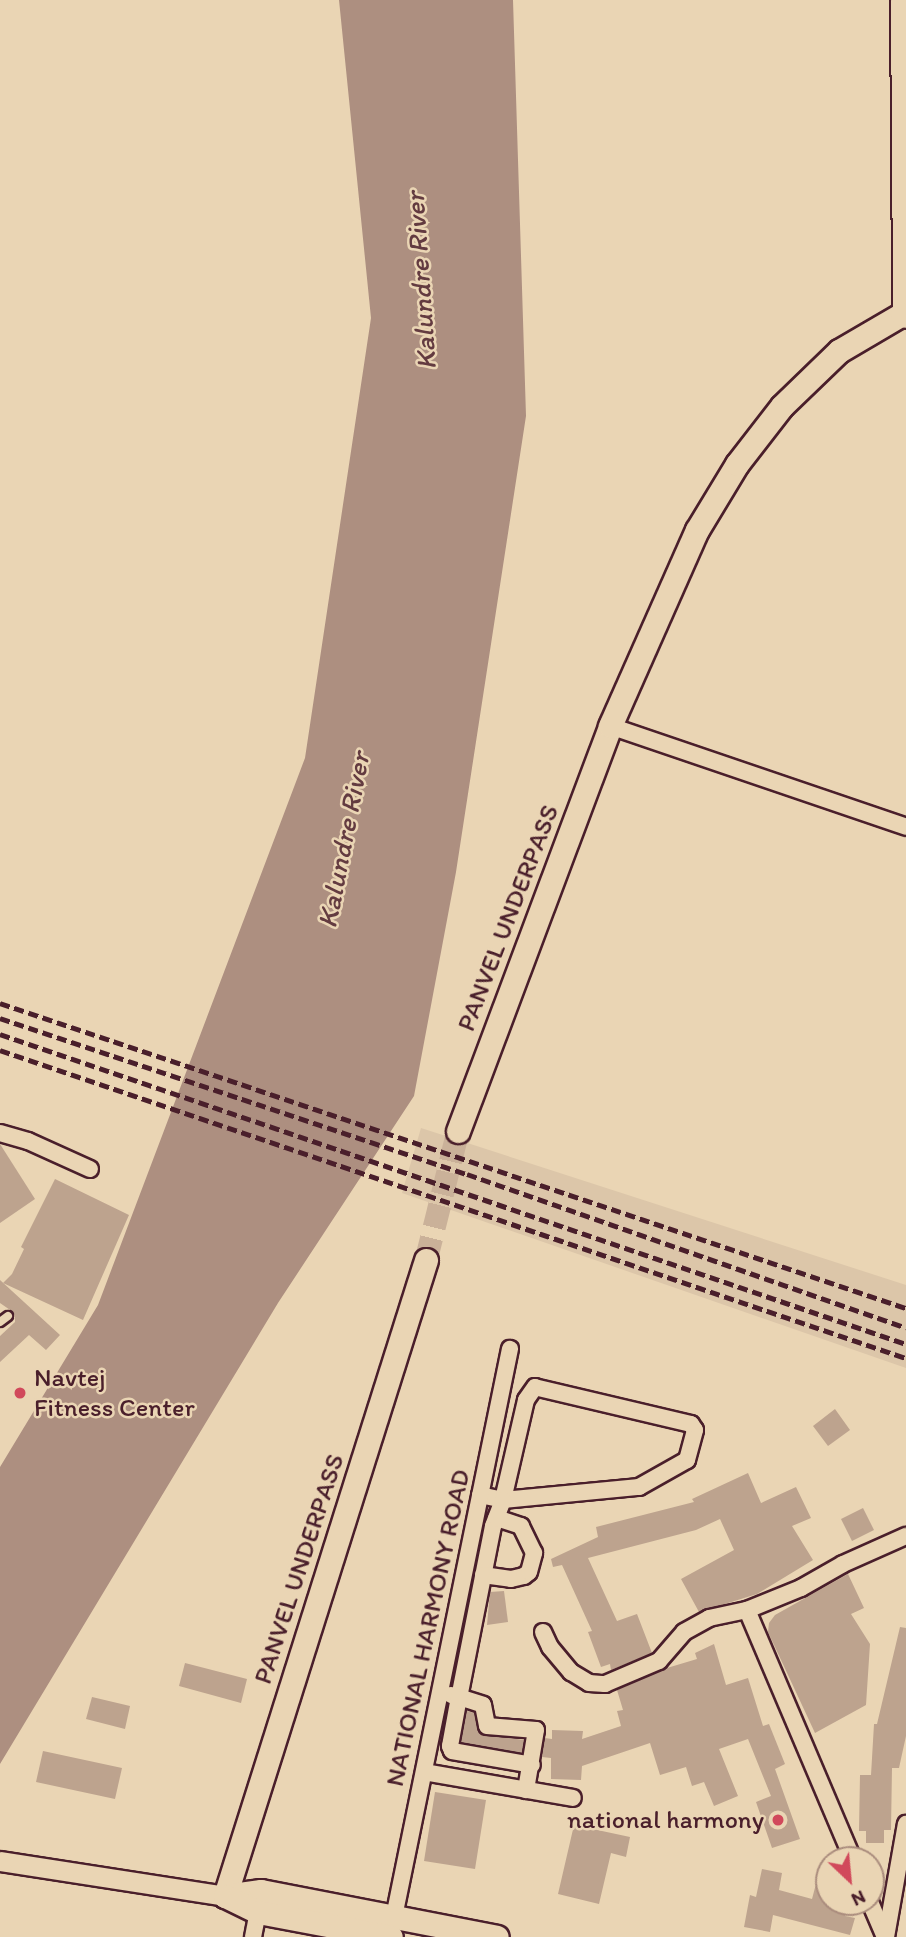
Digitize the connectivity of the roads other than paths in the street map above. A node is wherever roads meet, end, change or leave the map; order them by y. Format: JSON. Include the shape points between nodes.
{"nodes":[{"id":1,"x":900,"y":0,"type":"edge"},
{"id":2,"x":904,"y":315,"type":"edge"},
{"id":3,"x":610,"y":726,"type":"junction"},
{"id":4,"x":906,"y":827,"type":"edge"},
{"id":5,"x":458,"y":1130,"type":"tunnel mouth"},
{"id":6,"x":0,"y":1133,"type":"edge"},
{"id":7,"x":90,"y":1169,"type":"dead end"},
{"id":8,"x":426,"y":1259,"type":"tunnel mouth"},
{"id":9,"x":8,"y":1316,"type":"dead end"},
{"id":10,"x":0,"y":1322,"type":"edge"},
{"id":11,"x":510,"y":1349,"type":"dead end"},
{"id":12,"x":501,"y":1394,"type":"junction"},
{"id":13,"x":526,"y":1400,"type":"junction"},
{"id":14,"x":481,"y":1495,"type":"junction"},
{"id":15,"x":503,"y":1500,"type":"junction"},
{"id":16,"x":496,"y":1518,"type":"junction"},
{"id":17,"x":906,"y":1536,"type":"edge"},
{"id":18,"x":483,"y":1575,"type":"junction"},
{"id":19,"x":747,"y":1610,"type":"junction"},
{"id":20,"x":543,"y":1632,"type":"dead end"},
{"id":21,"x":440,"y":1693,"type":"junction"},
{"id":22,"x":459,"y":1696,"type":"junction"},
{"id":23,"x":532,"y":1765,"type":"junction"},
{"id":24,"x":424,"y":1772,"type":"junction"},
{"id":25,"x":526,"y":1790,"type":"junction"},
{"id":26,"x":573,"y":1798,"type":"dead end"},
{"id":27,"x":906,"y":1824,"type":"edge"},
{"id":28,"x":847,"y":1846,"type":"edge"},
{"id":29,"x":1,"y":1862,"type":"edge"},
{"id":30,"x":225,"y":1896,"type":"junction"},
{"id":31,"x":258,"y":1912,"type":"junction"},
{"id":32,"x":876,"y":1916,"type":"edge"},
{"id":33,"x":392,"y":1927,"type":"edge"},
{"id":34,"x":361,"y":1934,"type":"edge"},
{"id":35,"x":253,"y":1937,"type":"edge"},
{"id":36,"x":497,"y":1937,"type":"edge"},
{"id":37,"x":885,"y":1937,"type":"edge"}],
"edges":[{"from":1,"to":2,"type":"street"},
{"from":2,"to":3,"type":"main road","name":"PANVEL UNDERPASS","via":[[839,351],[782,406],[737,464],[697,530]]},
{"from":3,"to":4,"type":"street"},
{"from":3,"to":5,"type":"main road","name":"PANVEL UNDERPASS"},
{"from":6,"to":7,"type":"street"},
{"from":8,"to":30,"type":"main road","name":"PANVEL UNDERPASS"},
{"from":9,"to":10,"type":"lane"},
{"from":11,"to":12,"type":"street","name":"NATIONAL HARMONY ROAD"},
{"from":12,"to":13,"type":"street"},
{"from":12,"to":14,"type":"street","name":"NATIONAL HARMONY ROAD"},
{"from":13,"to":15,"type":"street"},
{"from":13,"to":15,"type":"street","via":[[535,1387],[691,1424],[695,1430],[687,1460],[639,1487]]},
{"from":14,"to":15,"type":"street"},
{"from":14,"to":21,"type":"street","name":"NATIONAL HARMONY ROAD"},
{"from":15,"to":16,"type":"street"},
{"from":16,"to":18,"type":"street"},
{"from":16,"to":18,"type":"street","via":[[521,1526],[534,1553],[524,1576]]},
{"from":17,"to":19,"type":"street"},
{"from":18,"to":22,"type":"street"},
{"from":19,"to":20,"type":"street","via":[[709,1618],[678,1637],[659,1661],[605,1684],[589,1684],[570,1672]]},
{"from":19,"to":28,"type":"street"},
{"from":21,"to":22,"type":"street"},
{"from":21,"to":24,"type":"street","name":"NATIONAL HARMONY ROAD"},
{"from":22,"to":23,"type":"street","via":[[484,1705],[487,1726],[536,1730]]},
{"from":22,"to":23,"type":"street","via":[[452,1751]]},
{"from":23,"to":25,"type":"street"},
{"from":24,"to":25,"type":"street"},
{"from":24,"to":33,"type":"street","name":"NATIONAL HARMONY ROAD"},
{"from":25,"to":26,"type":"street"},
{"from":27,"to":37,"type":"street"},
{"from":29,"to":30,"type":"street"},
{"from":30,"to":31,"type":"main road"},
{"from":30,"to":33,"type":"main road","via":[[261,1891]]},
{"from":31,"to":34,"type":"main road"},
{"from":31,"to":35,"type":"street"},
{"from":32,"to":37,"type":"street"},
{"from":33,"to":34,"type":"main road"},
{"from":33,"to":36,"type":"main road"}]}
